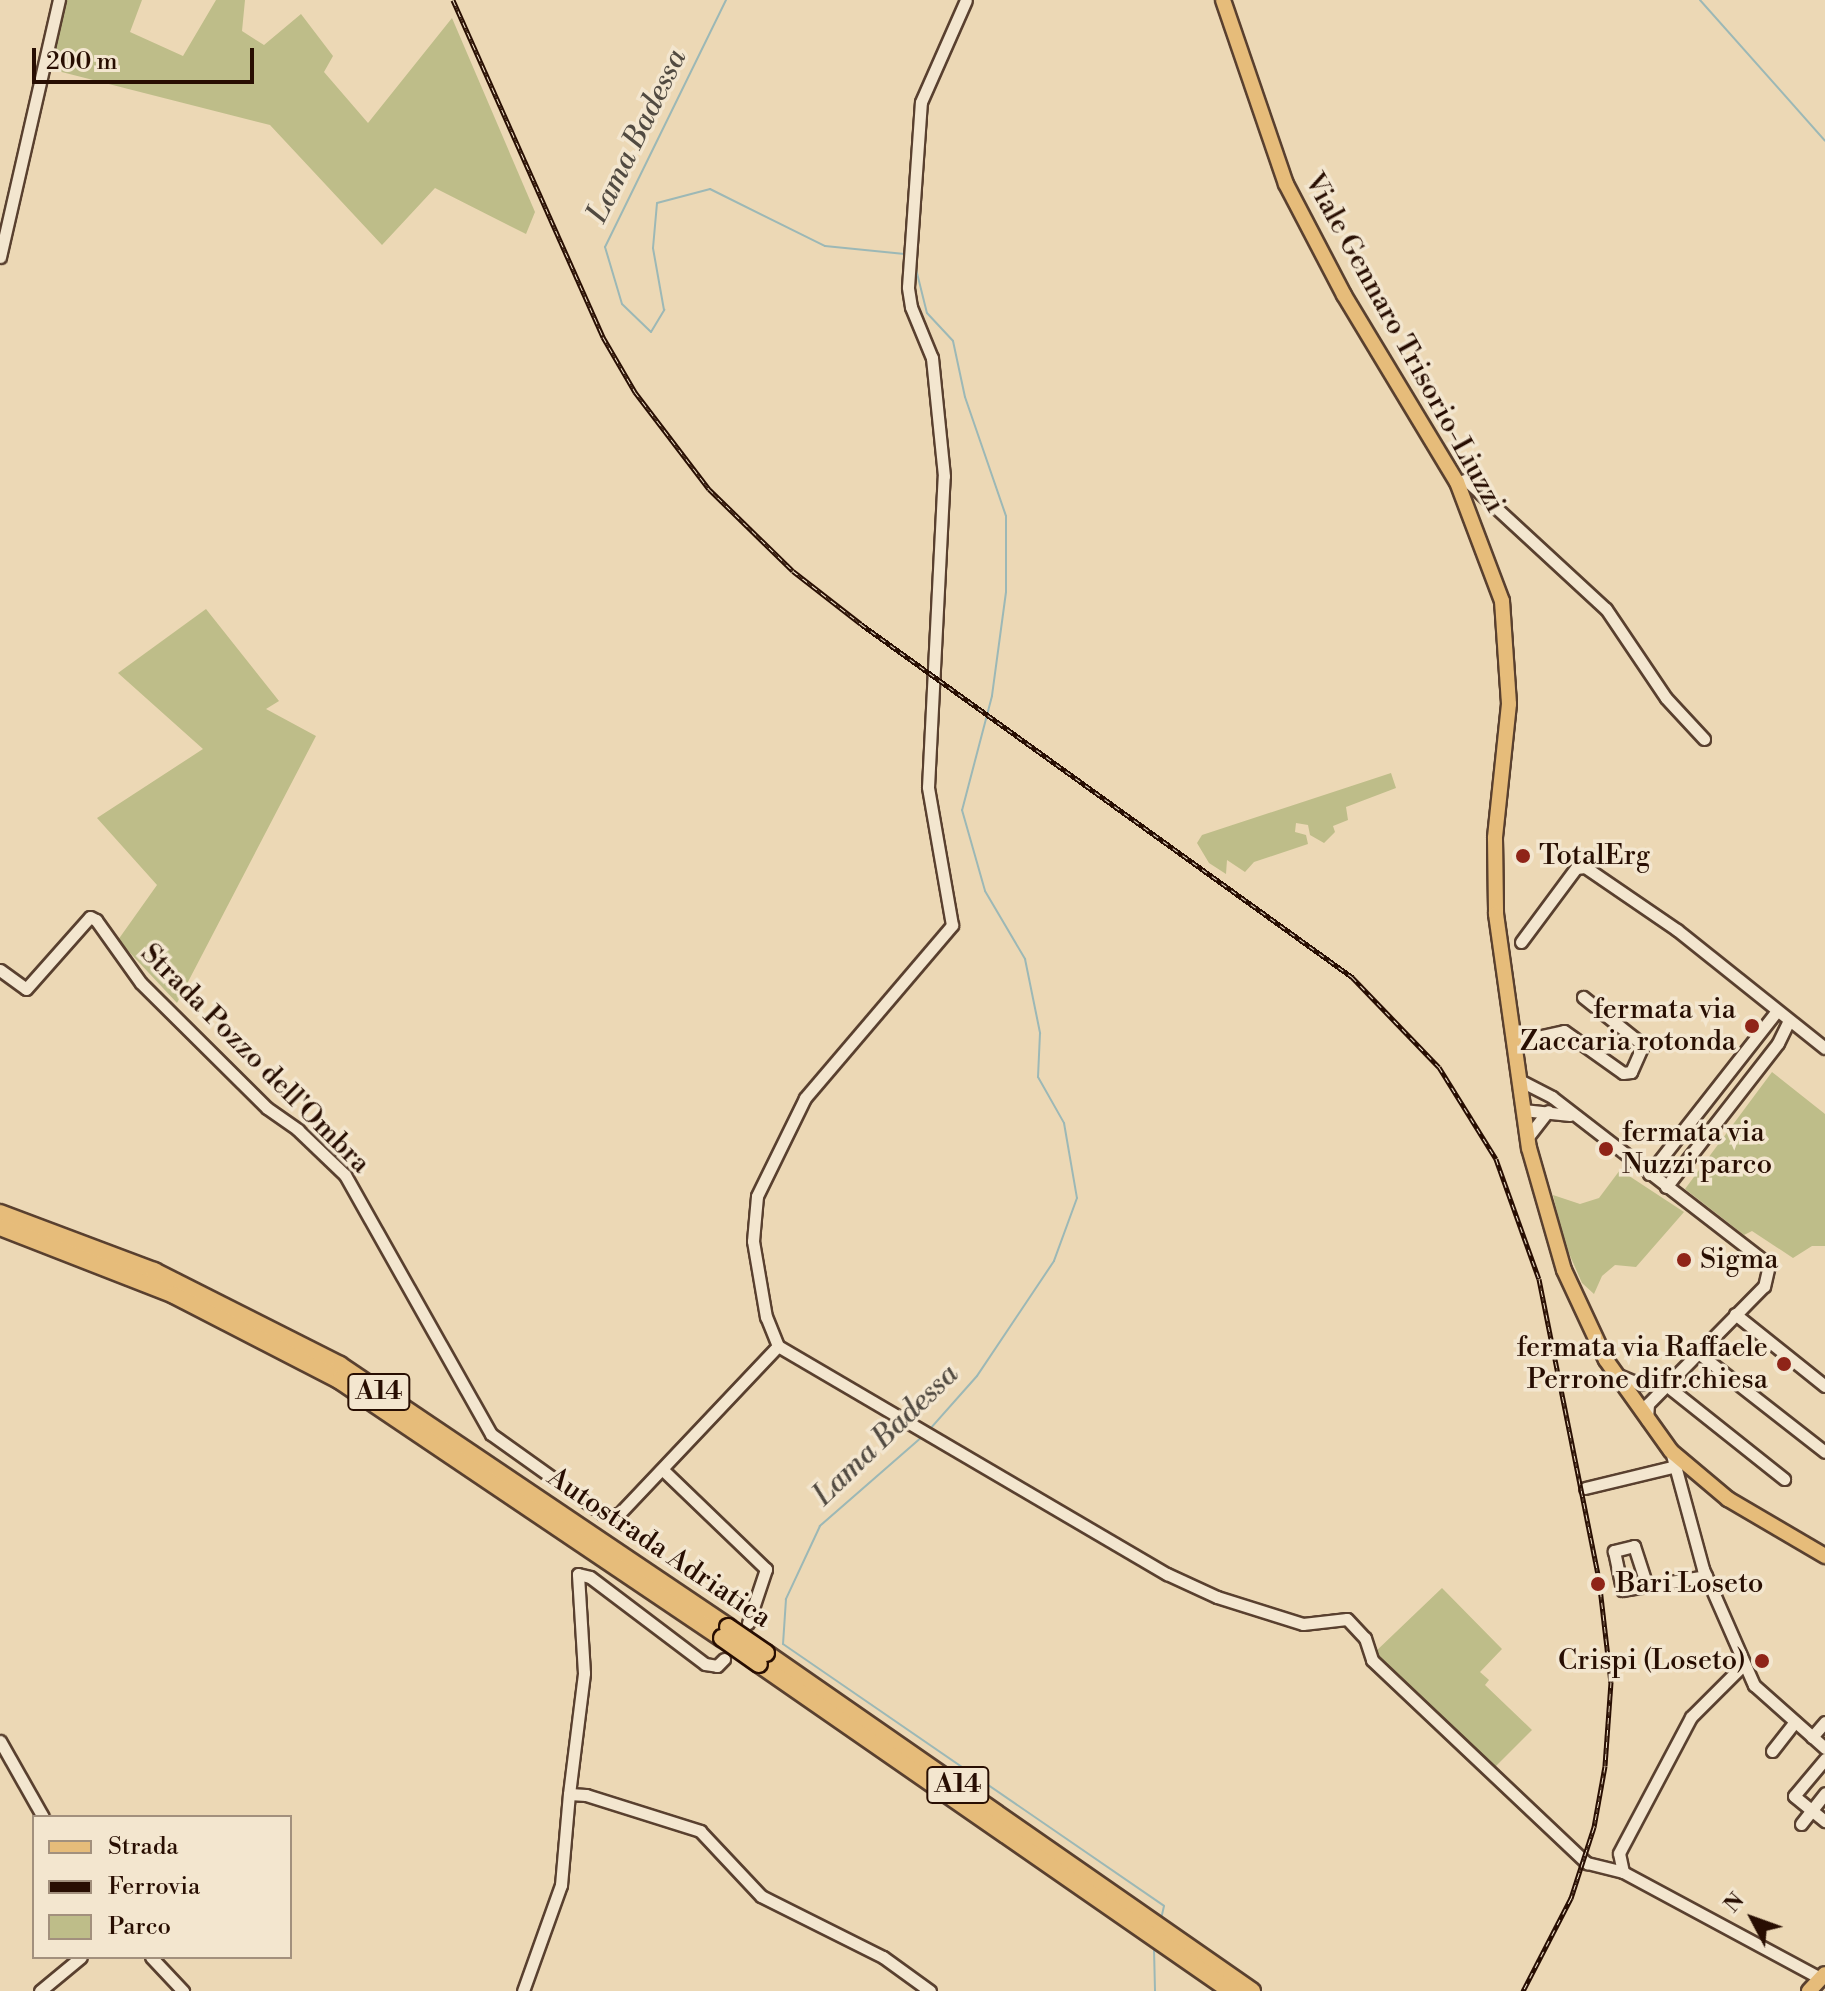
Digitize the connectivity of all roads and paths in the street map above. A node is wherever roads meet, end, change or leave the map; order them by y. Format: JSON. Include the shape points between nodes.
{"nodes":[{"id":1,"x":59,"y":0,"type":"edge"},
{"id":2,"x":966,"y":0,"type":"edge"},
{"id":3,"x":1223,"y":0,"type":"edge"},
{"id":4,"x":0,"y":257,"type":"edge"},
{"id":5,"x":1457,"y":482,"type":"junction"},
{"id":6,"x":1704,"y":739,"type":"dead end"},
{"id":7,"x":1521,"y":942,"type":"dead end"},
{"id":8,"x":0,"y":970,"type":"edge"},
{"id":9,"x":1583,"y":997,"type":"dead end"},
{"id":10,"x":1777,"y":1011,"type":"junction"},
{"id":11,"x":1789,"y":1020,"type":"junction"},
{"id":12,"x":1514,"y":1042,"type":"junction"},
{"id":13,"x":1825,"y":1048,"type":"edge"},
{"id":14,"x":1519,"y":1080,"type":"junction"},
{"id":15,"x":1552,"y":1097,"type":"junction"},
{"id":16,"x":1523,"y":1108,"type":"junction"},
{"id":17,"x":1548,"y":1111,"type":"junction"},
{"id":18,"x":1573,"y":1116,"type":"junction"},
{"id":19,"x":1527,"y":1138,"type":"junction"},
{"id":20,"x":1649,"y":1174,"type":"junction"},
{"id":21,"x":1666,"y":1187,"type":"junction"},
{"id":22,"x":0,"y":1213,"type":"edge"},
{"id":23,"x":0,"y":1227,"type":"edge"},
{"id":24,"x":1735,"y":1314,"type":"junction"},
{"id":25,"x":778,"y":1346,"type":"junction"},
{"id":26,"x":1697,"y":1352,"type":"junction"},
{"id":27,"x":1678,"y":1370,"type":"junction"},
{"id":28,"x":1614,"y":1373,"type":"junction"},
{"id":29,"x":1640,"y":1384,"type":"junction"},
{"id":30,"x":1666,"y":1385,"type":"junction"},
{"id":31,"x":1825,"y":1386,"type":"edge"},
{"id":32,"x":1628,"y":1394,"type":"junction"},
{"id":33,"x":1651,"y":1400,"type":"junction"},
{"id":34,"x":1647,"y":1420,"type":"junction"},
{"id":35,"x":1825,"y":1452,"type":"edge"},
{"id":36,"x":1671,"y":1459,"type":"junction"},
{"id":37,"x":663,"y":1470,"type":"junction"},
{"id":38,"x":1784,"y":1479,"type":"dead end"},
{"id":39,"x":1585,"y":1488,"type":"dead end"},
{"id":40,"x":1825,"y":1556,"type":"edge"},
{"id":41,"x":1640,"y":1565,"type":"junction"},
{"id":42,"x":1618,"y":1570,"type":"junction"},
{"id":43,"x":1706,"y":1576,"type":"junction"},
{"id":44,"x":1647,"y":1586,"type":"junction"},
{"id":45,"x":748,"y":1623,"type":"dead end"},
{"id":46,"x":725,"y":1632,"type":"junction"},
{"id":47,"x":724,"y":1659,"type":"dead end"},
{"id":48,"x":1744,"y":1664,"type":"junction"},
{"id":49,"x":1795,"y":1722,"type":"junction"},
{"id":50,"x":1825,"y":1722,"type":"edge"},
{"id":51,"x":1812,"y":1737,"type":"junction"},
{"id":52,"x":0,"y":1741,"type":"edge"},
{"id":53,"x":1825,"y":1748,"type":"edge"},
{"id":54,"x":1772,"y":1751,"type":"dead end"},
{"id":55,"x":1825,"y":1759,"type":"edge"},
{"id":56,"x":1825,"y":1793,"type":"edge"},
{"id":57,"x":569,"y":1794,"type":"junction"},
{"id":58,"x":1812,"y":1810,"type":"junction"},
{"id":59,"x":42,"y":1815,"type":"edge"},
{"id":60,"x":1825,"y":1821,"type":"edge"},
{"id":61,"x":1801,"y":1824,"type":"dead end"},
{"id":62,"x":1623,"y":1872,"type":"junction"},
{"id":63,"x":79,"y":1959,"type":"edge"},
{"id":64,"x":153,"y":1959,"type":"edge"},
{"id":65,"x":1204,"y":1963,"type":"junction"},
{"id":66,"x":1823,"y":1976,"type":"edge"},
{"id":67,"x":40,"y":1991,"type":"edge"},
{"id":68,"x":183,"y":1991,"type":"edge"},
{"id":69,"x":523,"y":1991,"type":"edge"},
{"id":70,"x":930,"y":1991,"type":"edge"},
{"id":71,"x":1231,"y":1991,"type":"edge"},
{"id":72,"x":1252,"y":1991,"type":"edge"},
{"id":73,"x":1809,"y":1991,"type":"edge"}],
"edges":[{"from":1,"to":4,"type":"street"},
{"from":2,"to":25,"type":"street","via":[[921,102],[908,287],[932,358],[944,476],[928,787],[952,925],[805,1098],[757,1196],[753,1241],[766,1317]]},
{"from":3,"to":5,"type":"main road","name":"Viale Gennaro Trisorio-Liuzzi","via":[[1291,194],[1344,295]]},
{"from":5,"to":6,"type":"street","via":[[1466,480],[1606,609],[1666,698]]},
{"from":5,"to":12,"type":"main road","name":"Viale Gennaro Trisorio-Liuzzi","via":[[1495,576],[1507,626],[1509,704],[1493,884]]},
{"from":7,"to":10,"type":"street","via":[[1576,868],[1585,867],[1677,930]]},
{"from":8,"to":37,"type":"street","name":"Strada Pozzo dell'Ombra","via":[[26,989],[90,917],[96,920],[141,983],[267,1108],[345,1175],[465,1394],[499,1442],[612,1516]]},
{"from":9,"to":12,"type":"street","via":[[1643,1045],[1631,1072],[1623,1073],[1564,1031]]},
{"from":10,"to":11,"type":"street"},
{"from":10,"to":20,"type":"street"},
{"from":11,"to":13,"type":"street"},
{"from":11,"to":21,"type":"street","via":[[1778,1043]]},
{"from":12,"to":14,"type":"main road","name":"Viale Gennaro Trisorio-Liuzzi"},
{"from":14,"to":15,"type":"street"},
{"from":14,"to":16,"type":"main road","name":"Viale Gennaro Trisorio-Liuzzi"},
{"from":15,"to":16,"type":"street"},
{"from":15,"to":18,"type":"street"},
{"from":16,"to":17,"type":"street"},
{"from":16,"to":19,"type":"main road","name":"Viale Gennaro Trisorio-Liuzzi"},
{"from":17,"to":18,"type":"street"},
{"from":17,"to":19,"type":"street"},
{"from":18,"to":20,"type":"street"},
{"from":19,"to":28,"type":"main road","name":"Viale Gennaro Trisorio-Liuzzi","via":[[1564,1270]]},
{"from":20,"to":21,"type":"street"},
{"from":21,"to":24,"type":"street","via":[[1764,1259],[1771,1272]]},
{"from":22,"to":46,"type":"highway","name":"Autostrada Adriatica","number":"A14","via":[[154,1271],[340,1365]]},
{"from":23,"to":46,"type":"highway","name":"Autostrada Adriatica","number":"A14","via":[[174,1295],[339,1380]]},
{"from":24,"to":26,"type":"street"},
{"from":24,"to":31,"type":"street"},
{"from":25,"to":37,"type":"street","name":"Strada Pozzo dell'Ombra"},
{"from":25,"to":62,"type":"street","via":[[1167,1574],[1217,1597],[1303,1624],[1347,1619],[1365,1638],[1372,1660],[1569,1849],[1598,1869]]},
{"from":26,"to":27,"type":"street"},
{"from":26,"to":35,"type":"street"},
{"from":27,"to":29,"type":"street"},
{"from":27,"to":30,"type":"street"},
{"from":28,"to":29,"type":"street"},
{"from":28,"to":32,"type":"main road","name":"Viale Gennaro Trisorio-Liuzzi"},
{"from":29,"to":32,"type":"street"},
{"from":30,"to":33,"type":"street"},
{"from":30,"to":38,"type":"street"},
{"from":32,"to":33,"type":"street"},
{"from":32,"to":34,"type":"main road","name":"Viale Gennaro Trisorio-Liuzzi"},
{"from":33,"to":34,"type":"street"},
{"from":34,"to":36,"type":"main road","name":"Viale Gennaro Trisorio-Liuzzi"},
{"from":36,"to":39,"type":"street"},
{"from":36,"to":40,"type":"main road","name":"Viale Gennaro Trisorio-Liuzzi"},
{"from":36,"to":43,"type":"street"},
{"from":37,"to":45,"type":"street","via":[[766,1569]]},
{"from":41,"to":42,"type":"street"},
{"from":41,"to":42,"type":"street","via":[[1634,1546],[1614,1551]]},
{"from":41,"to":44,"type":"street"},
{"from":42,"to":44,"type":"street","via":[[1622,1590]]},
{"from":43,"to":44,"type":"street"},
{"from":43,"to":48,"type":"street"},
{"from":46,"to":65,"type":"highway","name":"Autostrada Adriatica","number":"A14","bridge":true},
{"from":47,"to":57,"type":"street","via":[[717,1666],[705,1664],[590,1577],[578,1574],[584,1673]]},
{"from":48,"to":49,"type":"street","via":[[1754,1685]]},
{"from":48,"to":62,"type":"street","via":[[1691,1717],[1619,1853]]},
{"from":49,"to":51,"type":"street"},
{"from":49,"to":54,"type":"street"},
{"from":50,"to":51,"type":"street"},
{"from":51,"to":53,"type":"street"},
{"from":52,"to":59,"type":"street"},
{"from":55,"to":58,"type":"street","via":[[1794,1796]]},
{"from":56,"to":58,"type":"street"},
{"from":57,"to":69,"type":"street","via":[[561,1885]]},
{"from":57,"to":70,"type":"street","via":[[700,1831],[761,1896],[883,1957]]},
{"from":58,"to":60,"type":"street"},
{"from":58,"to":61,"type":"street"},
{"from":62,"to":66,"type":"street"},
{"from":63,"to":67,"type":"street"},
{"from":64,"to":68,"type":"street"},
{"from":65,"to":71,"type":"highway","name":"Autostrada Adriatica","number":"A14"},
{"from":65,"to":72,"type":"highway","name":"Autostrada Adriatica","number":"A14"},
{"from":66,"to":73,"type":"main road"}]}
